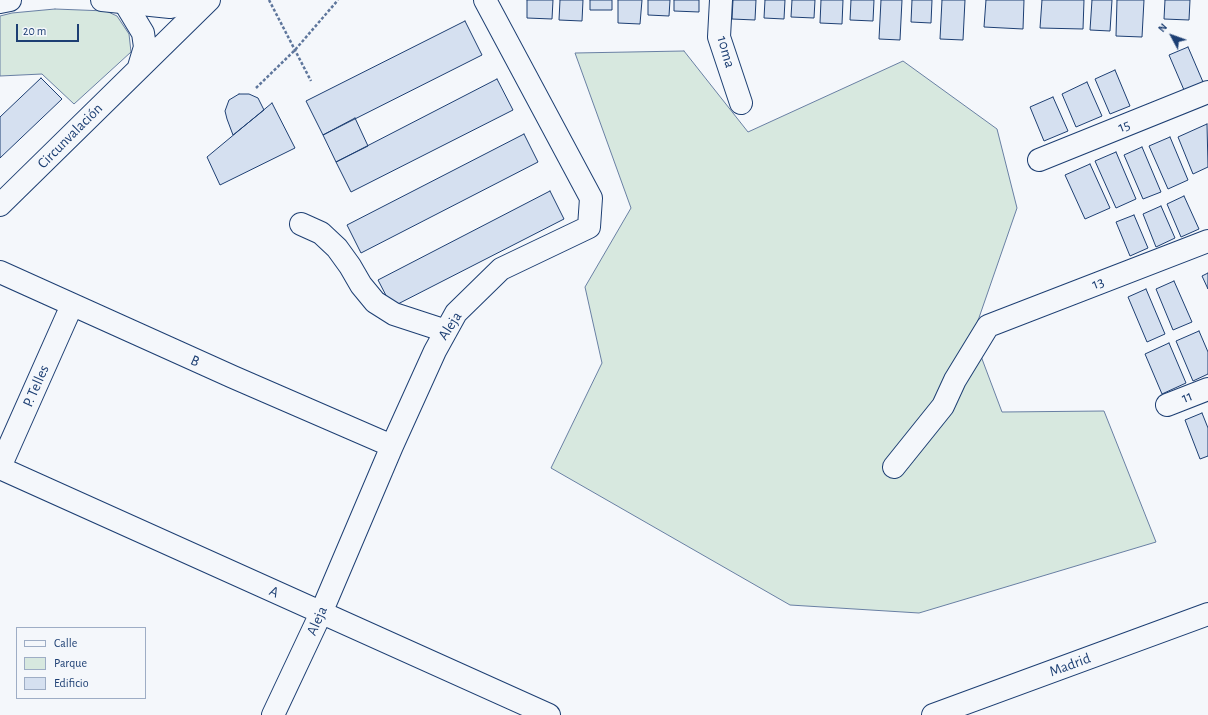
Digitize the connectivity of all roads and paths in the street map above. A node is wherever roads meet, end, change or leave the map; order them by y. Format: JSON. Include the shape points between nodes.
{"nodes":[{"id":1,"x":10,"y":0,"type":"edge"},
{"id":2,"x":102,"y":0,"type":"edge"},
{"id":3,"x":201,"y":0,"type":"edge"},
{"id":4,"x":209,"y":0,"type":"edge"},
{"id":5,"x":269,"y":0,"type":"edge"},
{"id":6,"x":338,"y":0,"type":"edge"},
{"id":7,"x":485,"y":0,"type":"edge"},
{"id":8,"x":721,"y":0,"type":"edge"},
{"id":9,"x":124,"y":1,"type":"edge"},
{"id":10,"x":0,"y":2,"type":"edge"},
{"id":11,"x":295,"y":50,"type":"junction"},
{"id":12,"x":139,"y":67,"type":"junction"},
{"id":13,"x":311,"y":82,"type":"dead end"},
{"id":14,"x":256,"y":88,"type":"dead end"},
{"id":15,"x":1208,"y":92,"type":"edge"},
{"id":16,"x":742,"y":102,"type":"dead end"},
{"id":17,"x":1039,"y":160,"type":"dead end"},
{"id":18,"x":0,"y":205,"type":"edge"},
{"id":19,"x":301,"y":224,"type":"dead end"},
{"id":20,"x":1208,"y":241,"type":"edge"},
{"id":21,"x":0,"y":272,"type":"edge"},
{"id":22,"x":72,"y":305,"type":"junction"},
{"id":23,"x":446,"y":331,"type":"junction"},
{"id":24,"x":1208,"y":389,"type":"edge"},
{"id":25,"x":1167,"y":405,"type":"dead end"},
{"id":26,"x":392,"y":446,"type":"junction"},
{"id":27,"x":0,"y":467,"type":"edge"},
{"id":28,"x":894,"y":467,"type":"dead end"},
{"id":29,"x":321,"y":613,"type":"junction"},
{"id":30,"x":1208,"y":614,"type":"edge"},
{"id":31,"x":944,"y":713,"type":"edge"},
{"id":32,"x":273,"y":715,"type":"edge"},
{"id":33,"x":548,"y":715,"type":"edge"}],
"edges":[{"from":1,"to":10,"type":"street"},
{"from":2,"to":9,"type":"street"},
{"from":3,"to":9,"type":"street","via":[[170,7]]},
{"from":4,"to":12,"type":"street","name":"Circunvalación"},
{"from":5,"to":11,"type":"path"},
{"from":6,"to":11,"type":"path"},
{"from":7,"to":23,"type":"street","name":"Aleja","via":[[591,198],[589,227],[501,269],[456,313]]},
{"from":8,"to":16,"type":"street","name":"10ma","via":[[719,37]]},
{"from":9,"to":12,"type":"street","name":"Circunvalación","via":[[143,33],[146,47]]},
{"from":11,"to":13,"type":"path"},
{"from":11,"to":14,"type":"path"},
{"from":12,"to":18,"type":"street","name":"Circunvalación"},
{"from":15,"to":17,"type":"street","name":"15"},
{"from":19,"to":23,"type":"street","via":[[321,234],[337,248],[375,302],[394,314]]},
{"from":20,"to":28,"type":"street","name":"13","via":[[988,326],[955,380],[943,406]]},
{"from":21,"to":22,"type":"street","name":"B"},
{"from":22,"to":26,"type":"street","name":"B"},
{"from":22,"to":27,"type":"street","name":"P. Telles"},
{"from":23,"to":26,"type":"street","name":"Aleja"},
{"from":24,"to":25,"type":"street","name":"11"},
{"from":26,"to":29,"type":"street","name":"Aleja"},
{"from":27,"to":29,"type":"street","name":"A"},
{"from":29,"to":32,"type":"street","name":"Aleja"},
{"from":29,"to":33,"type":"street","name":"A"},
{"from":30,"to":31,"type":"street","name":"Madrid"}]}
